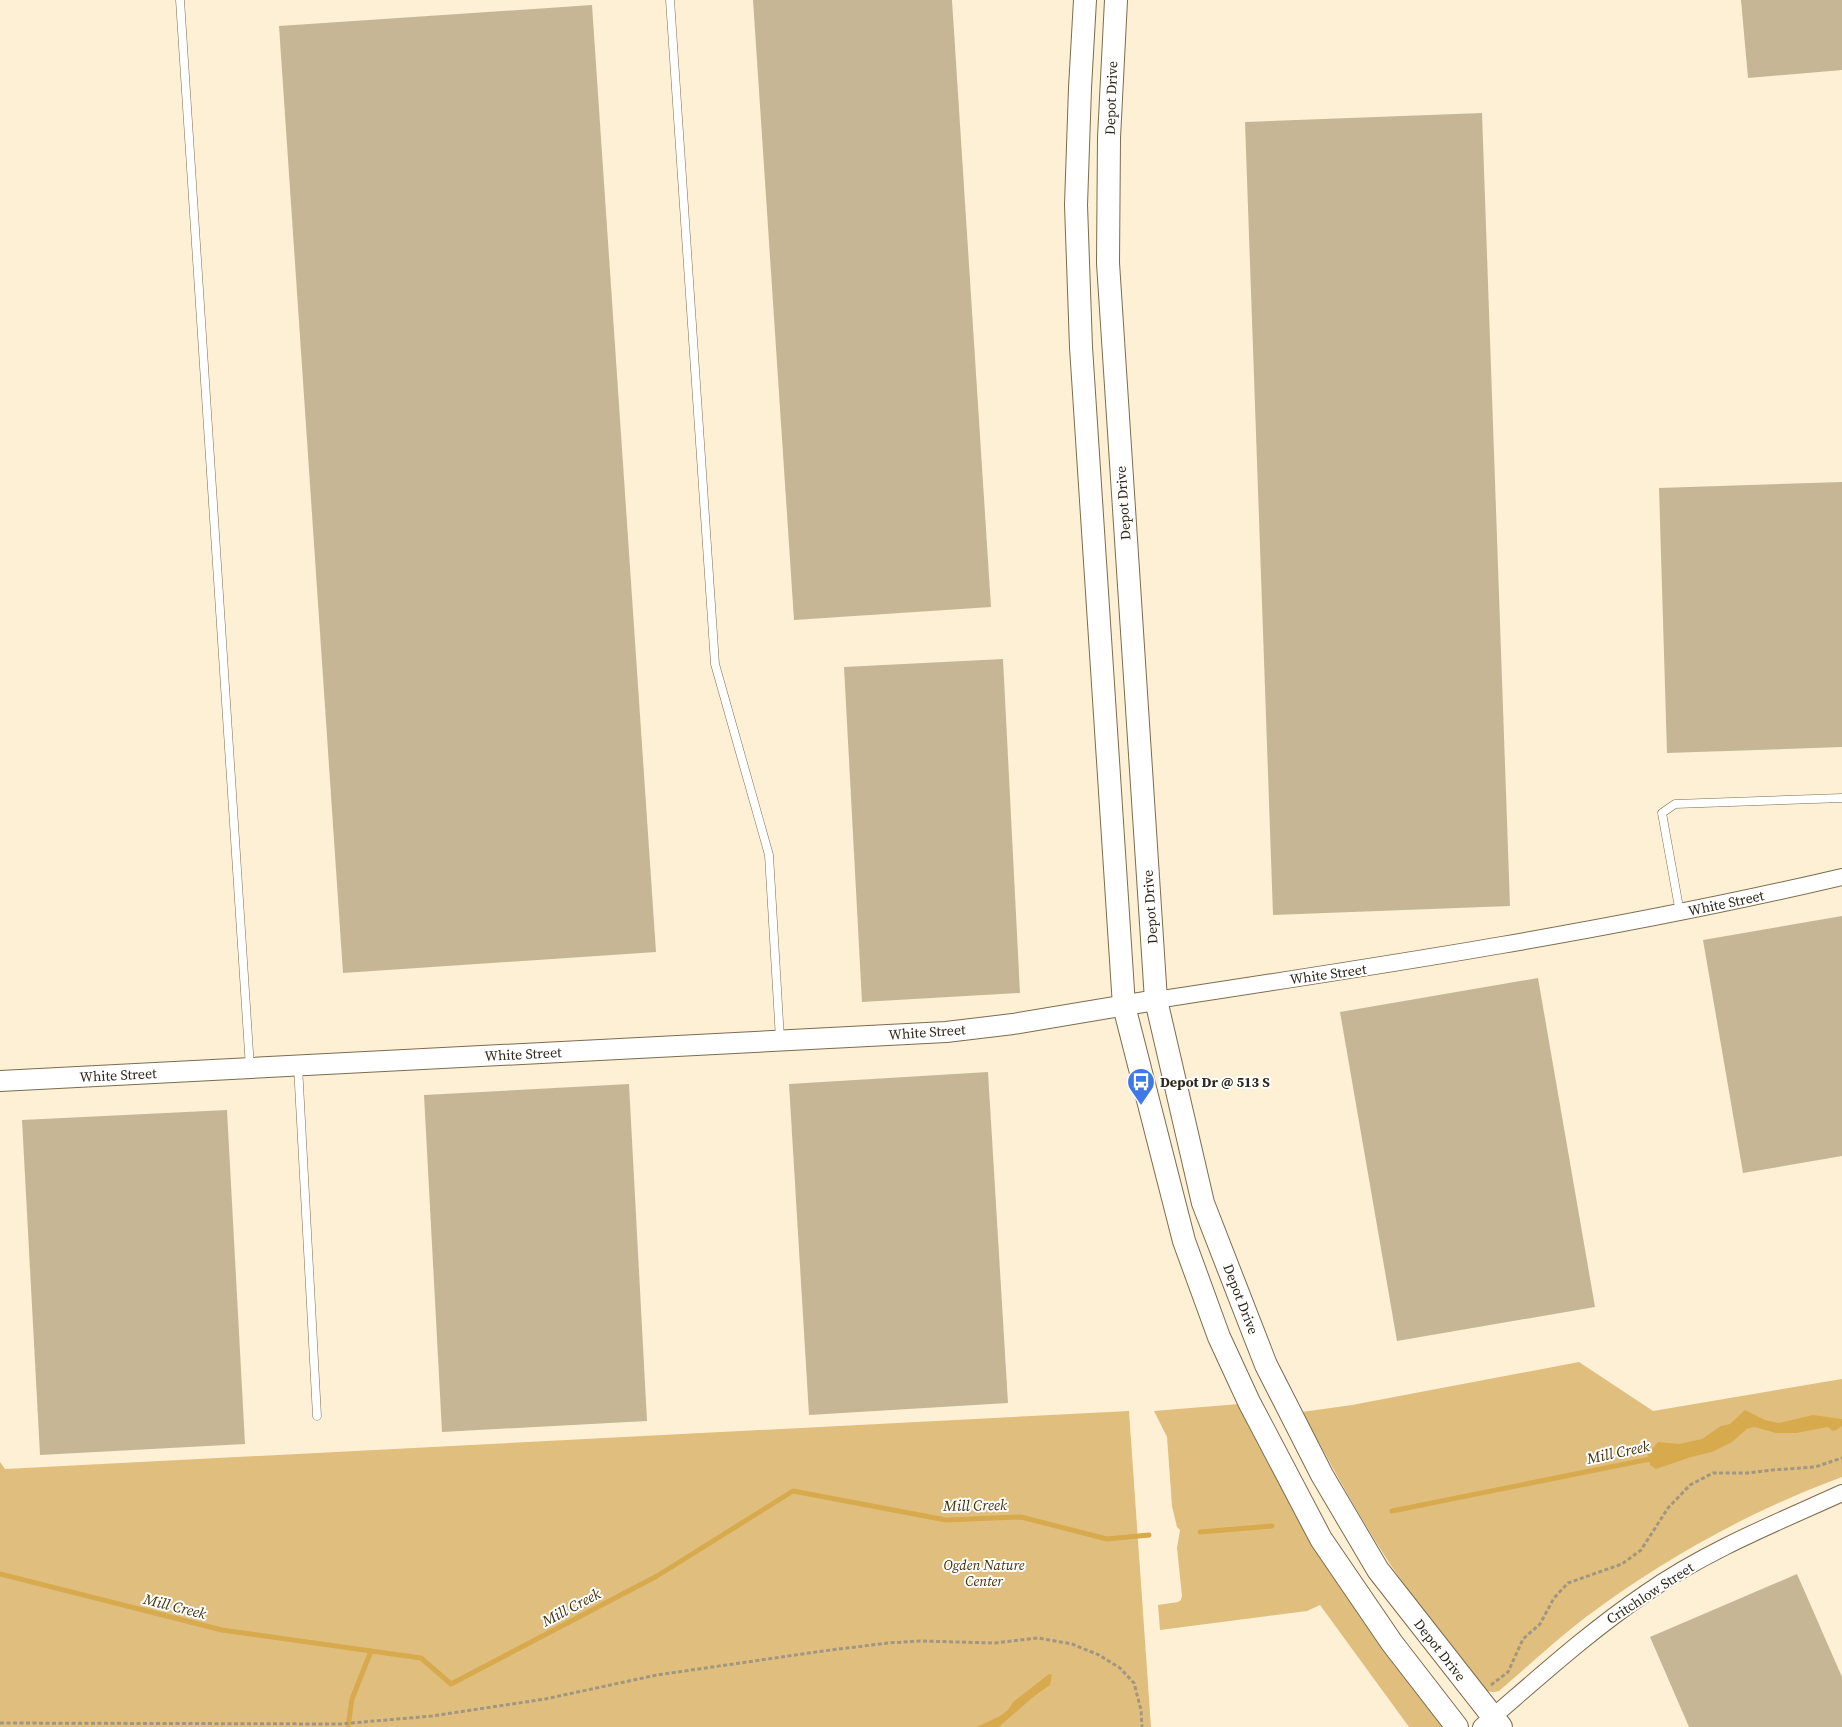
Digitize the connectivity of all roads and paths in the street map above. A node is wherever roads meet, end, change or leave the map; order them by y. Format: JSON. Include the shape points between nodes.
{"nodes":[{"id":1,"x":180,"y":0,"type":"edge"},
{"id":2,"x":670,"y":0,"type":"edge"},
{"id":3,"x":1085,"y":0,"type":"edge"},
{"id":4,"x":1116,"y":0,"type":"edge"},
{"id":5,"x":1842,"y":798,"type":"edge"},
{"id":6,"x":1842,"y":877,"type":"edge"},
{"id":7,"x":1680,"y":912,"type":"junction"},
{"id":8,"x":1156,"y":1000,"type":"junction"},
{"id":9,"x":1124,"y":1006,"type":"junction"},
{"id":10,"x":780,"y":1040,"type":"junction"},
{"id":11,"x":298,"y":1066,"type":"junction"},
{"id":12,"x":250,"y":1068,"type":"junction"},
{"id":13,"x":0,"y":1081,"type":"edge"},
{"id":14,"x":317,"y":1416,"type":"dead end"},
{"id":15,"x":1842,"y":1458,"type":"edge"},
{"id":16,"x":1842,"y":1493,"type":"edge"},
{"id":17,"x":1490,"y":1686,"type":"dead end"},
{"id":18,"x":0,"y":1723,"type":"edge"},
{"id":19,"x":1492,"y":1724,"type":"edge"},
{"id":20,"x":1142,"y":1727,"type":"edge"},
{"id":21,"x":1458,"y":1727,"type":"edge"}],
"edges":[{"from":1,"to":12,"type":"lane"},
{"from":2,"to":10,"type":"lane","via":[[715,664],[769,855]]},
{"from":3,"to":9,"type":"main road","via":[[1076,205],[1080,338]]},
{"from":4,"to":8,"type":"main road","name":"Depot Drive","via":[[1108,263]]},
{"from":5,"to":7,"type":"lane","via":[[1675,804],[1662,813]]},
{"from":6,"to":7,"type":"street","name":"White Street"},
{"from":7,"to":8,"type":"street","name":"White Street","via":[[1400,964]]},
{"from":8,"to":9,"type":"street","name":"White Street"},
{"from":8,"to":19,"type":"main road","name":"Depot Drive","via":[[1203,1203],[1266,1365],[1322,1475],[1378,1570]]},
{"from":9,"to":10,"type":"street","name":"White Street","via":[[946,1032]]},
{"from":9,"to":21,"type":"main road","via":[[1184,1241],[1219,1337],[1249,1402],[1321,1539],[1392,1643]]},
{"from":10,"to":11,"type":"street","name":"White Street"},
{"from":11,"to":12,"type":"street","name":"White Street"},
{"from":11,"to":14,"type":"lane"},
{"from":12,"to":13,"type":"street","name":"White Street"},
{"from":15,"to":17,"type":"path","via":[[1815,1468],[1713,1473],[1690,1485],[1668,1508],[1641,1550],[1622,1564],[1568,1583],[1554,1598],[1540,1624],[1523,1639],[1508,1672]]},
{"from":16,"to":19,"type":"street","name":"Critchlow Street","via":[[1706,1556],[1647,1592],[1586,1636]]},
{"from":18,"to":20,"type":"path","via":[[340,1724],[432,1716],[545,1699],[658,1675],[822,1651],[896,1642],[995,1643],[1038,1638],[1072,1644],[1120,1668],[1134,1683]]}]}
